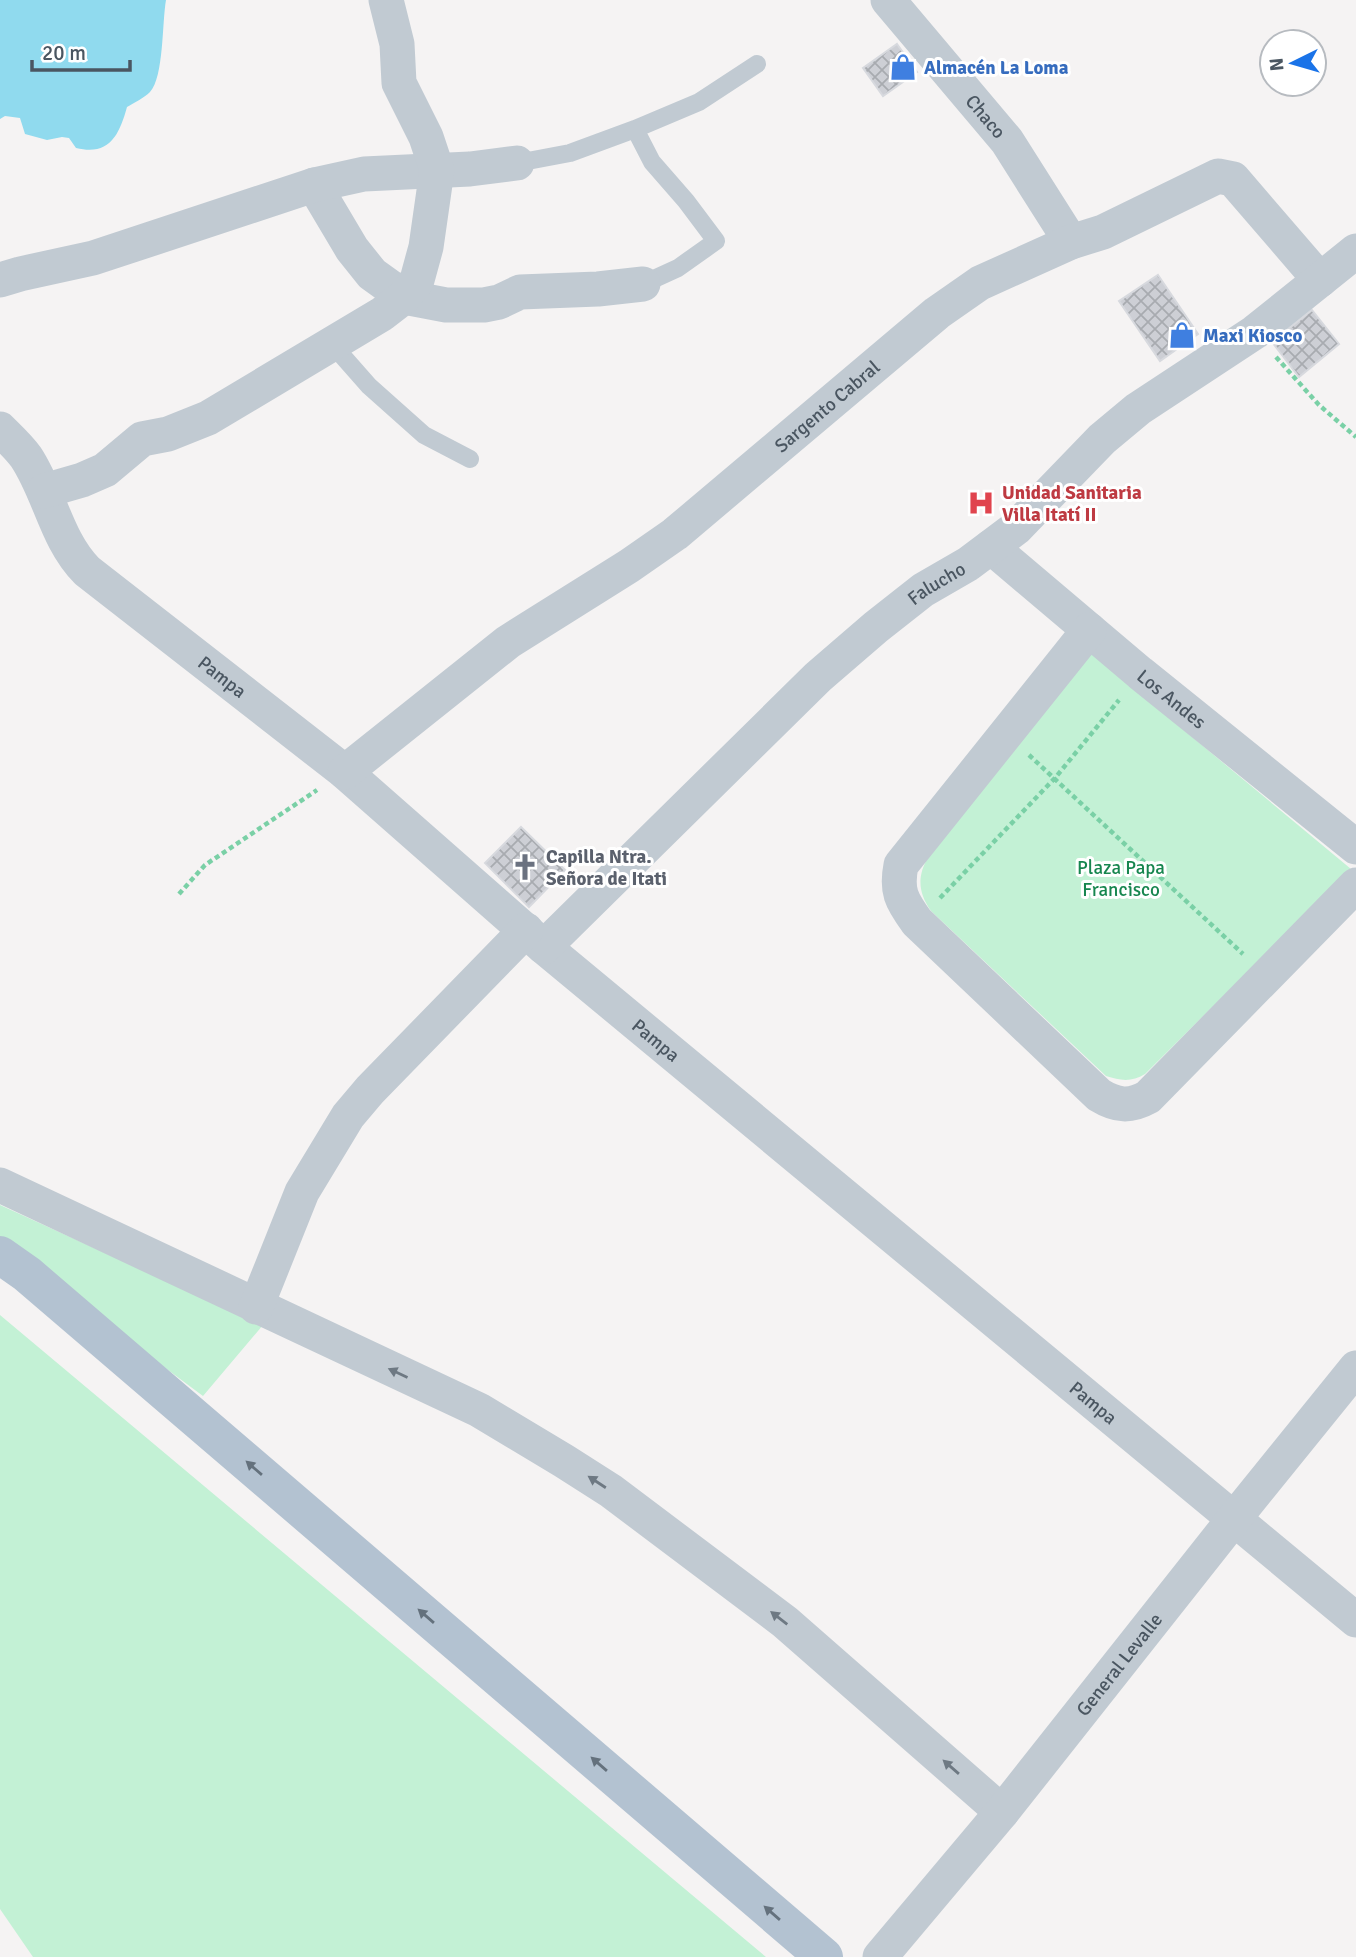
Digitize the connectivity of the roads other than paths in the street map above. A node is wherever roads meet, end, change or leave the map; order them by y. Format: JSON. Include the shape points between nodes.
{"nodes":[{"id":1,"x":386,"y":0,"type":"edge"},
{"id":2,"x":888,"y":0,"type":"edge"},
{"id":3,"x":757,"y":64,"type":"dead end"},
{"id":4,"x":635,"y":129,"type":"junction"},
{"id":5,"x":517,"y":163,"type":"joint"},
{"id":6,"x":437,"y":170,"type":"junction"},
{"id":7,"x":314,"y":185,"type":"junction"},
{"id":8,"x":1071,"y":242,"type":"junction"},
{"id":9,"x":1356,"y":251,"type":"edge"},
{"id":10,"x":1320,"y":280,"type":"junction"},
{"id":11,"x":0,"y":281,"type":"edge"},
{"id":12,"x":643,"y":284,"type":"joint"},
{"id":13,"x":404,"y":297,"type":"junction"},
{"id":14,"x":332,"y":344,"type":"junction"},
{"id":15,"x":0,"y":429,"type":"edge"},
{"id":16,"x":470,"y":459,"type":"dead end"},
{"id":17,"x":44,"y":491,"type":"junction"},
{"id":18,"x":991,"y":547,"type":"junction"},
{"id":19,"x":1088,"y":631,"type":"junction"},
{"id":20,"x":345,"y":772,"type":"junction"},
{"id":21,"x":1356,"y":847,"type":"edge"},
{"id":22,"x":1356,"y":885,"type":"edge"},
{"id":23,"x":535,"y":939,"type":"junction"},
{"id":24,"x":0,"y":1185,"type":"edge"},
{"id":25,"x":0,"y":1255,"type":"edge"},
{"id":26,"x":256,"y":1307,"type":"junction"},
{"id":27,"x":1356,"y":1368,"type":"edge"},
{"id":28,"x":1233,"y":1520,"type":"junction"},
{"id":29,"x":1356,"y":1620,"type":"edge"},
{"id":30,"x":1003,"y":1812,"type":"junction"},
{"id":31,"x":824,"y":1957,"type":"edge"},
{"id":32,"x":880,"y":1957,"type":"edge"}],
"edges":[{"from":1,"to":6,"type":"street","via":[[397,44],[399,83]]},
{"from":2,"to":8,"type":"street","name":"Chaco","via":[[1007,141]]},
{"from":3,"to":4,"type":"lane","via":[[699,102]]},
{"from":4,"to":5,"type":"lane","via":[[570,153]]},
{"from":4,"to":12,"type":"lane","via":[[652,162],[716,241],[678,268]]},
{"from":5,"to":6,"type":"street"},
{"from":6,"to":7,"type":"street","via":[[363,174]]},
{"from":6,"to":13,"type":"street","via":[[426,247],[417,280]]},
{"from":7,"to":11,"type":"street","via":[[93,258]]},
{"from":7,"to":13,"type":"street","via":[[372,274]]},
{"from":8,"to":10,"type":"street","name":"Sargento Cabral","via":[[1103,232],[1218,176],[1233,179]]},
{"from":8,"to":20,"type":"street","name":"Sargento Cabral","via":[[980,283],[937,313],[675,534],[508,642]]},
{"from":9,"to":10,"type":"street","name":"Falucho"},
{"from":10,"to":18,"type":"street","name":"Falucho","via":[[1255,332],[1138,409]]},
{"from":12,"to":13,"type":"street","via":[[520,292],[484,305],[446,305]]},
{"from":13,"to":14,"type":"street"},
{"from":14,"to":16,"type":"lane","via":[[369,386],[424,435]]},
{"from":14,"to":17,"type":"street","via":[[208,418],[142,439],[105,470]]},
{"from":15,"to":17,"type":"street","name":"Pampa","via":[[26,457]]},
{"from":17,"to":20,"type":"street","name":"Pampa","via":[[72,556],[87,571]]},
{"from":18,"to":19,"type":"street","name":"Los Andes"},
{"from":18,"to":23,"type":"street","name":"Falucho","via":[[923,590],[818,677]]},
{"from":19,"to":21,"type":"street","name":"Los Andes"},
{"from":19,"to":22,"type":"street","via":[[901,864],[897,883],[902,901],[917,922],[1099,1095],[1124,1105],[1148,1097]]},
{"from":20,"to":23,"type":"street","name":"Pampa"},
{"from":23,"to":26,"type":"street","name":"Falucho","via":[[370,1090],[348,1116],[302,1192]]},
{"from":23,"to":28,"type":"street","name":"Pampa"},
{"from":24,"to":26,"type":"street"},
{"from":31,"to":25,"type":"main road","one_way":true},
{"from":30,"to":26,"type":"street","one_way":true,"via":[[785,1622],[611,1491],[479,1410]]},
{"from":27,"to":28,"type":"street","name":"General Levalle"},
{"from":28,"to":29,"type":"street","name":"Pampa"},
{"from":28,"to":30,"type":"street","name":"General Levalle"},
{"from":30,"to":32,"type":"street","name":"General Levalle"}]}
